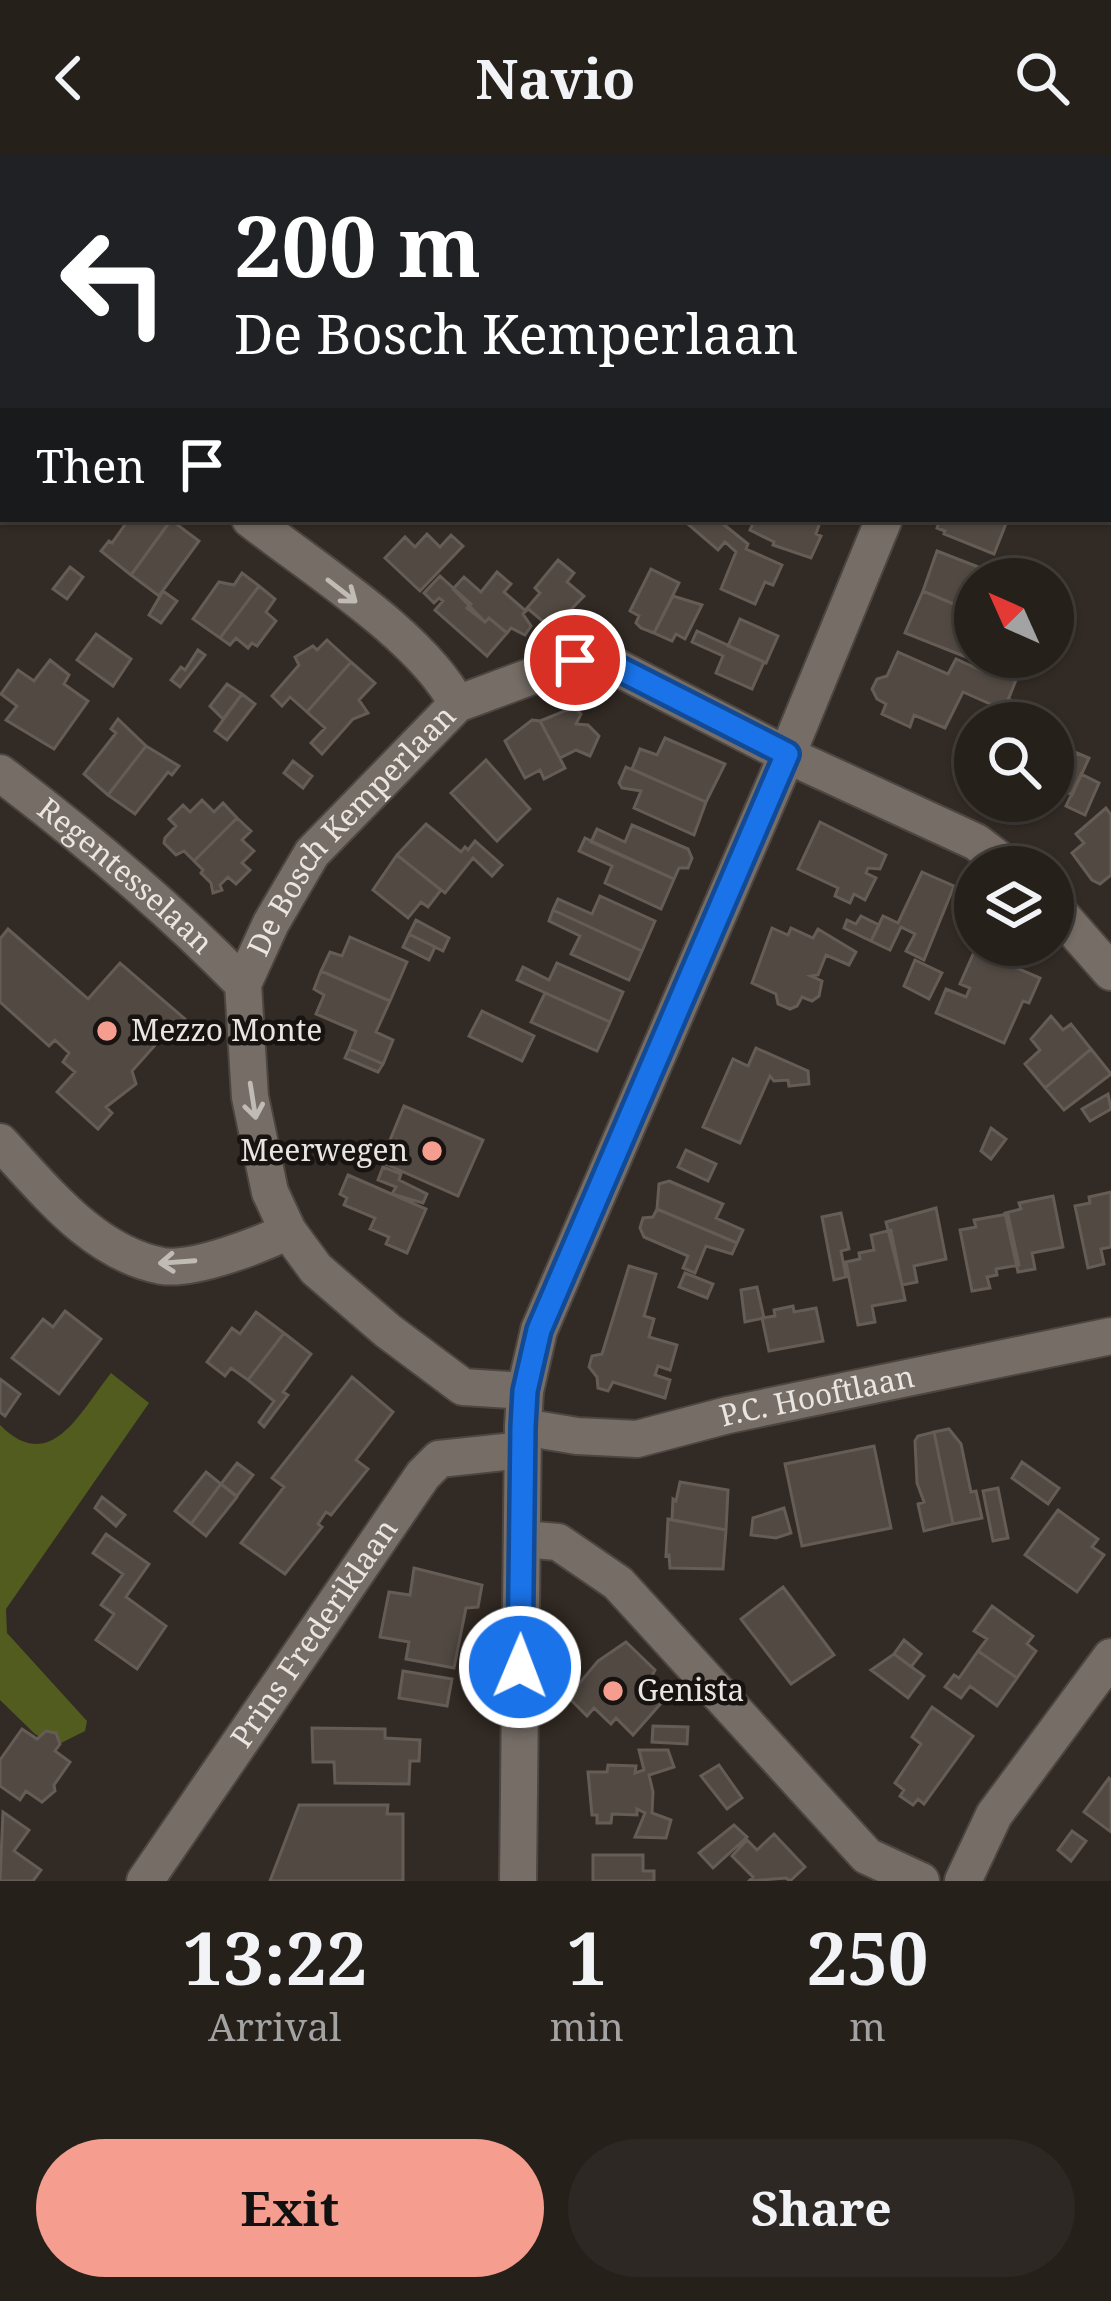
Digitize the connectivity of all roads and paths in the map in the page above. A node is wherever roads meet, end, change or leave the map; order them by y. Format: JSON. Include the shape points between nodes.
{"nodes":[{"id":1,"x":254,"y":522,"type":"edge"},
{"id":2,"x":883,"y":522,"type":"edge"},
{"id":3,"x":457,"y":704,"type":"junction"},
{"id":4,"x":787,"y":754,"type":"junction"},
{"id":5,"x":0,"y":773,"type":"edge"},
{"id":6,"x":981,"y":846,"type":"edge"},
{"id":7,"x":1074,"y":930,"type":"edge"},
{"id":8,"x":1111,"y":972,"type":"edge"},
{"id":9,"x":243,"y":984,"type":"junction"},
{"id":10,"x":0,"y":1142,"type":"edge"},
{"id":11,"x":288,"y":1231,"type":"junction"},
{"id":12,"x":1111,"y":1336,"type":"edge"},
{"id":13,"x":523,"y":1423,"type":"junction"},
{"id":14,"x":522,"y":1539,"type":"junction"},
{"id":15,"x":1111,"y":1657,"type":"edge"},
{"id":16,"x":145,"y":1881,"type":"edge"},
{"id":17,"x":518,"y":1881,"type":"edge"},
{"id":18,"x":922,"y":1881,"type":"edge"},
{"id":19,"x":963,"y":1881,"type":"edge"}],
"edges":[{"from":1,"to":3,"type":"street","one_way":true,"via":[[384,624],[445,680]]},
{"from":2,"to":4,"type":"street"},
{"from":3,"to":4,"type":"street","name":"De Bosch Kemperlaan","via":[[575,660],[610,664]]},
{"from":3,"to":9,"type":"street","name":"De Bosch Kemperlaan","via":[[312,853]]},
{"from":4,"to":6,"type":"street","name":"De Bosch Kemperlaan"},
{"from":4,"to":13,"type":"street","via":[[539,1330]]},
{"from":5,"to":9,"type":"street","name":"Regentesselaan","via":[[134,878]]},
{"from":7,"to":8,"type":"street"},
{"from":9,"to":11,"type":"street","name":"De Bosch Kemperlaan","one_way":true,"via":[[250,1097],[270,1192]]},
{"from":11,"to":10,"type":"street","one_way":true,"via":[[248,1250],[166,1267],[112,1247],[60,1207]]},
{"from":11,"to":13,"type":"street","name":"De Bosch Kemperlaan","via":[[316,1269],[388,1331]]},
{"from":12,"to":13,"type":"street","name":"P.C. Hooftlaan","via":[[637,1439]]},
{"from":13,"to":14,"type":"street"},
{"from":13,"to":16,"type":"street","name":"Prins Frederiklaan","via":[[423,1475]]},
{"from":14,"to":17,"type":"street"},
{"from":14,"to":18,"type":"street","via":[[558,1542],[618,1582],[867,1856]]},
{"from":15,"to":19,"type":"street","via":[[994,1815]]}]}
